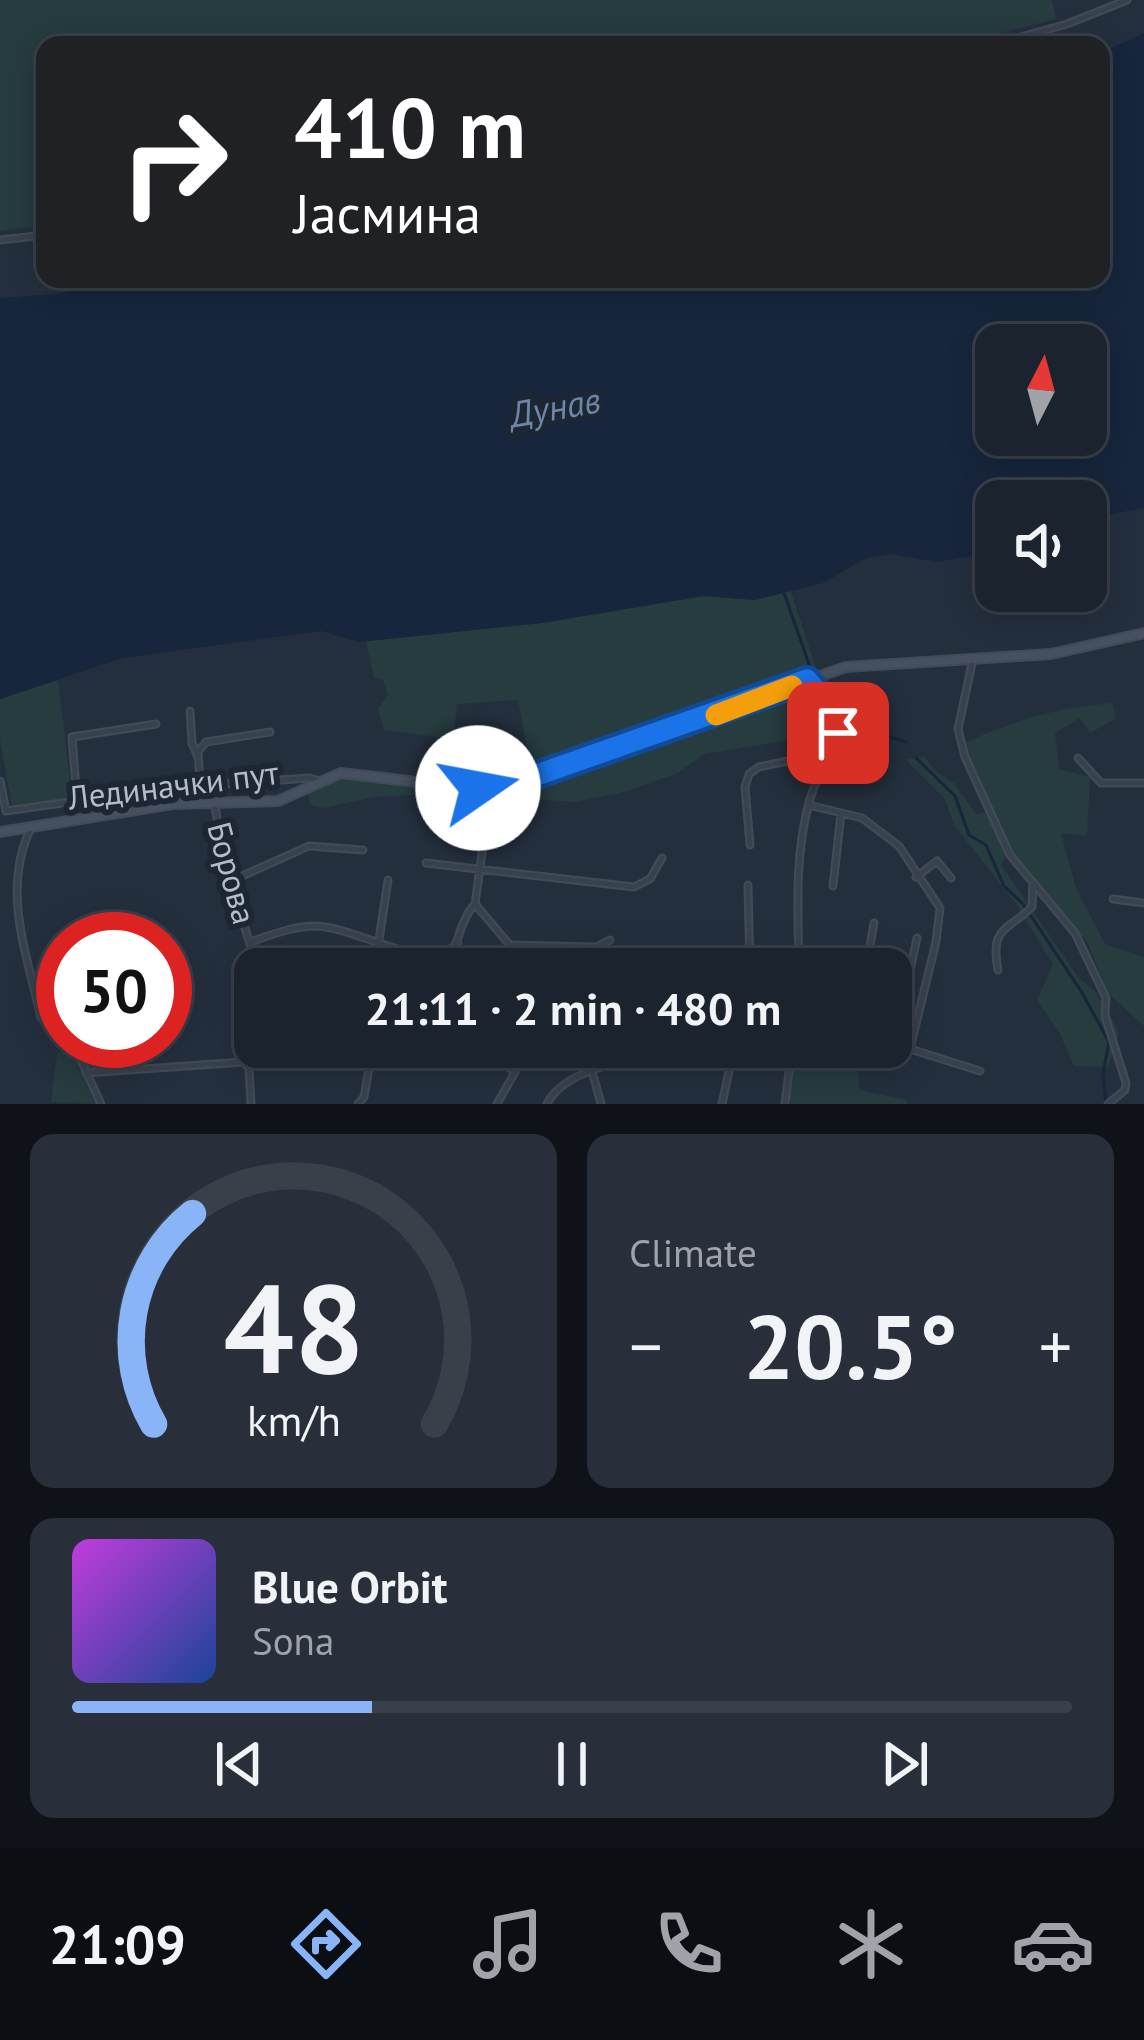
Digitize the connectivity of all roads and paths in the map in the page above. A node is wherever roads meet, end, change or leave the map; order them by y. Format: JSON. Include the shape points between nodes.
{"nodes":[{"id":1,"x":1127,"y":0,"type":"edge"},
{"id":2,"x":1024,"y":36,"type":"edge"},
{"id":3,"x":36,"y":237,"type":"edge"},
{"id":4,"x":0,"y":240,"type":"edge"},
{"id":5,"x":1144,"y":633,"type":"edge"},
{"id":6,"x":973,"y":659,"type":"junction"},
{"id":7,"x":810,"y":679,"type":"junction"},
{"id":8,"x":190,"y":711,"type":"dead end"},
{"id":9,"x":156,"y":724,"type":"dead end"},
{"id":10,"x":270,"y":732,"type":"dead end"},
{"id":11,"x":826,"y":753,"type":"junction"},
{"id":12,"x":198,"y":757,"type":"junction"},
{"id":13,"x":1078,"y":758,"type":"dead end"},
{"id":14,"x":0,"y":781,"type":"edge"},
{"id":15,"x":320,"y":782,"type":"junction"},
{"id":16,"x":1144,"y":782,"type":"edge"},
{"id":17,"x":200,"y":785,"type":"junction"},
{"id":18,"x":491,"y":788,"type":"junction"},
{"id":19,"x":77,"y":801,"type":"junction"},
{"id":20,"x":214,"y":801,"type":"junction"},
{"id":21,"x":809,"y":805,"type":"junction"},
{"id":22,"x":841,"y":813,"type":"junction"},
{"id":23,"x":31,"y":827,"type":"junction"},
{"id":24,"x":0,"y":832,"type":"edge"},
{"id":25,"x":750,"y":845,"type":"dead end"},
{"id":26,"x":363,"y":850,"type":"dead end"},
{"id":27,"x":662,"y":858,"type":"dead end"},
{"id":28,"x":426,"y":863,"type":"dead end"},
{"id":29,"x":481,"y":871,"type":"junction"},
{"id":30,"x":916,"y":877,"type":"junction"},
{"id":31,"x":951,"y":878,"type":"dead end"},
{"id":32,"x":388,"y":880,"type":"dead end"},
{"id":33,"x":231,"y":881,"type":"junction"},
{"id":34,"x":1033,"y":883,"type":"junction"},
{"id":35,"x":748,"y":885,"type":"dead end"},
{"id":36,"x":833,"y":886,"type":"dead end"},
{"id":37,"x":1113,"y":898,"type":"dead end"},
{"id":38,"x":1144,"y":903,"type":"edge"},
{"id":39,"x":475,"y":904,"type":"junction"},
{"id":40,"x":874,"y":923,"type":"dead end"},
{"id":41,"x":917,"y":938,"type":"dead end"},
{"id":42,"x":379,"y":940,"type":"junction"},
{"id":43,"x":610,"y":940,"type":"dead end"},
{"id":44,"x":250,"y":942,"type":"junction"},
{"id":45,"x":458,"y":943,"type":"junction"},
{"id":46,"x":512,"y":944,"type":"junction"},
{"id":47,"x":589,"y":947,"type":"joint"},
{"id":48,"x":250,"y":948,"type":"edge"},
{"id":49,"x":455,"y":948,"type":"edge"},
{"id":50,"x":515,"y":948,"type":"edge"},
{"id":51,"x":750,"y":948,"type":"edge"},
{"id":52,"x":799,"y":948,"type":"edge"},
{"id":53,"x":870,"y":948,"type":"edge"},
{"id":54,"x":912,"y":960,"type":"edge"},
{"id":55,"x":998,"y":970,"type":"dead end"},
{"id":56,"x":36,"y":1000,"type":"edge"},
{"id":57,"x":912,"y":1040,"type":"edge"},
{"id":58,"x":912,"y":1050,"type":"edge"},
{"id":59,"x":84,"y":1068,"type":"edge"},
{"id":60,"x":369,"y":1068,"type":"edge"},
{"id":61,"x":509,"y":1068,"type":"edge"},
{"id":62,"x":516,"y":1068,"type":"edge"},
{"id":63,"x":607,"y":1068,"type":"edge"},
{"id":64,"x":730,"y":1068,"type":"edge"},
{"id":65,"x":790,"y":1068,"type":"edge"},
{"id":66,"x":514,"y":1071,"type":"junction"},
{"id":67,"x":592,"y":1071,"type":"junction"},
{"id":68,"x":980,"y":1071,"type":"dead end"},
{"id":69,"x":86,"y":1073,"type":"junction"},
{"id":70,"x":1111,"y":1102,"type":"edge"},
{"id":71,"x":101,"y":1104,"type":"edge"},
{"id":72,"x":251,"y":1104,"type":"edge"},
{"id":73,"x":358,"y":1104,"type":"edge"},
{"id":74,"x":497,"y":1104,"type":"edge"},
{"id":75,"x":547,"y":1104,"type":"edge"},
{"id":76,"x":601,"y":1104,"type":"edge"},
{"id":77,"x":722,"y":1104,"type":"edge"},
{"id":78,"x":789,"y":1104,"type":"edge"}],
"edges":[{"from":1,"to":2,"type":"street"},
{"from":3,"to":4,"type":"street"},
{"from":5,"to":6,"type":"main road","name":"Лединачки пут","via":[[1067,652]]},
{"from":6,"to":7,"type":"main road","name":"Лединачки пут","via":[[868,664]]},
{"from":6,"to":34,"type":"street","via":[[958,729],[965,757],[1010,855]]},
{"from":7,"to":11,"type":"street","via":[[838,726]]},
{"from":7,"to":18,"type":"main road","name":"Лединачки пут"},
{"from":8,"to":12,"type":"street"},
{"from":9,"to":19,"type":"street","via":[[72,736]]},
{"from":10,"to":12,"type":"street","via":[[210,739]]},
{"from":11,"to":21,"type":"street"},
{"from":11,"to":25,"type":"street","via":[[749,774]]},
{"from":12,"to":17,"type":"street"},
{"from":13,"to":16,"type":"street","via":[[1101,783]]},
{"from":14,"to":19,"type":"street","via":[[6,811]]},
{"from":15,"to":17,"type":"street"},
{"from":15,"to":18,"type":"main road","name":"Лединачки пут","via":[[347,773]]},
{"from":15,"to":20,"type":"main road","name":"Лединачки пут","via":[[278,801]]},
{"from":17,"to":19,"type":"street"},
{"from":18,"to":29,"type":"street"},
{"from":20,"to":23,"type":"main road","name":"Лединачки пут"},
{"from":20,"to":33,"type":"street","name":"Борова"},
{"from":21,"to":22,"type":"street"},
{"from":21,"to":52,"type":"street"},
{"from":22,"to":30,"type":"street","via":[[862,818],[902,848]]},
{"from":22,"to":36,"type":"street"},
{"from":23,"to":24,"type":"main road","name":"Лединачки пут"},
{"from":23,"to":56,"type":"street","via":[[16,876]]},
{"from":26,"to":33,"type":"street","via":[[301,848]]},
{"from":27,"to":29,"type":"street","via":[[634,887]]},
{"from":28,"to":29,"type":"street"},
{"from":29,"to":39,"type":"street"},
{"from":30,"to":31,"type":"street","via":[[937,861]]},
{"from":30,"to":57,"type":"street","via":[[941,912]]},
{"from":32,"to":42,"type":"street"},
{"from":33,"to":44,"type":"street","name":"Борова"},
{"from":34,"to":55,"type":"street","via":[[1028,911],[995,942]]},
{"from":34,"to":70,"type":"street","via":[[1075,933],[1106,998],[1126,1083]]},
{"from":35,"to":51,"type":"street"},
{"from":37,"to":38,"type":"street"},
{"from":39,"to":45,"type":"street"},
{"from":39,"to":46,"type":"street"},
{"from":40,"to":53,"type":"street"},
{"from":41,"to":54,"type":"street"},
{"from":42,"to":44,"type":"street","via":[[316,926]]},
{"from":42,"to":45,"type":"street","via":[[426,956]]},
{"from":43,"to":47,"type":"street"},
{"from":44,"to":48,"type":"street","name":"Борова"},
{"from":45,"to":49,"type":"street"},
{"from":46,"to":47,"type":"street"},
{"from":46,"to":50,"type":"street"},
{"from":58,"to":68,"type":"street"},
{"from":59,"to":69,"type":"street"},
{"from":60,"to":73,"type":"street"},
{"from":61,"to":66,"type":"street"},
{"from":62,"to":66,"type":"street"},
{"from":63,"to":67,"type":"street"},
{"from":64,"to":77,"type":"street"},
{"from":65,"to":78,"type":"street"},
{"from":66,"to":74,"type":"street"},
{"from":67,"to":75,"type":"street","via":[[562,1084]]},
{"from":67,"to":76,"type":"street"},
{"from":69,"to":71,"type":"street"},
{"from":69,"to":72,"type":"street","via":[[244,1062]]}]}
